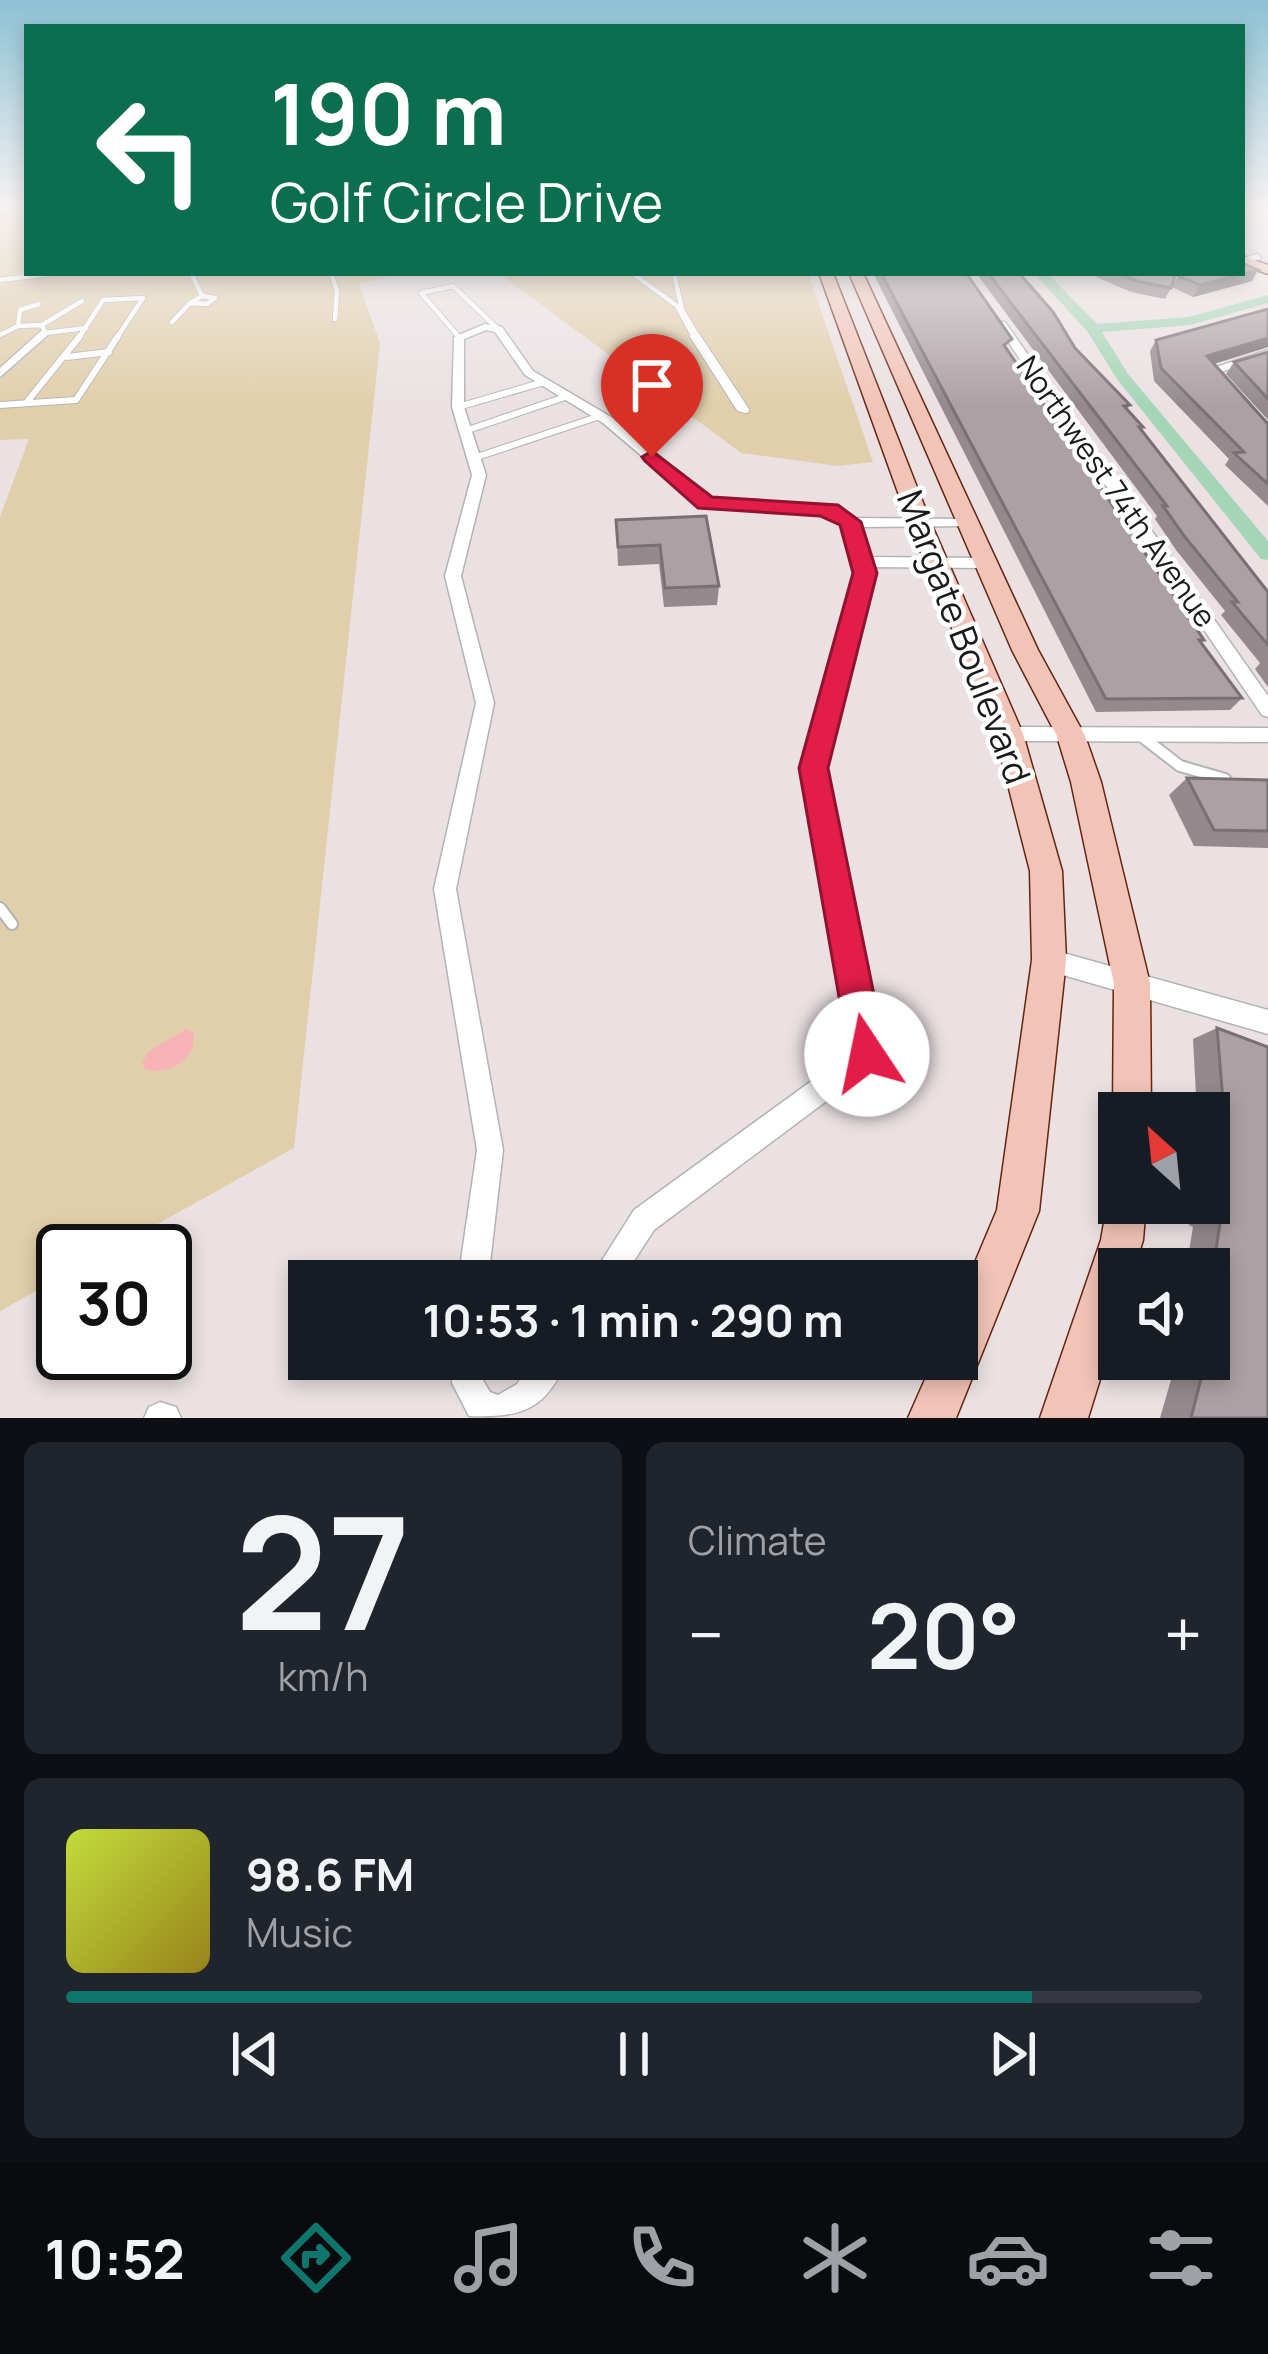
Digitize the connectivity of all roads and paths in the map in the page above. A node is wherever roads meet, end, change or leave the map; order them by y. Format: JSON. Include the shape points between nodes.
{"nodes":[{"id":1,"x":32,"y":276,"type":"edge"},
{"id":2,"x":192,"y":276,"type":"edge"},
{"id":3,"x":335,"y":276,"type":"edge"},
{"id":4,"x":636,"y":276,"type":"edge"},
{"id":5,"x":674,"y":276,"type":"edge"},
{"id":6,"x":827,"y":276,"type":"edge"},
{"id":7,"x":857,"y":276,"type":"edge"},
{"id":8,"x":0,"y":280,"type":"edge"},
{"id":9,"x":202,"y":296,"type":"junction"},
{"id":10,"x":103,"y":300,"type":"junction"},
{"id":11,"x":68,"y":301,"type":"dead end"},
{"id":12,"x":82,"y":301,"type":"junction"},
{"id":13,"x":190,"y":303,"type":"junction"},
{"id":14,"x":39,"y":304,"type":"dead end"},
{"id":15,"x":991,"y":311,"type":"edge"},
{"id":16,"x":335,"y":320,"type":"dead end"},
{"id":17,"x":172,"y":322,"type":"dead end"},
{"id":18,"x":19,"y":326,"type":"junction"},
{"id":19,"x":86,"y":328,"type":"junction"},
{"id":20,"x":44,"y":329,"type":"junction"},
{"id":21,"x":498,"y":329,"type":"junction"},
{"id":22,"x":0,"y":335,"type":"edge"},
{"id":23,"x":459,"y":337,"type":"junction"},
{"id":24,"x":110,"y":352,"type":"junction"},
{"id":25,"x":1268,"y":353,"type":"edge"},
{"id":26,"x":67,"y":357,"type":"junction"},
{"id":27,"x":0,"y":374,"type":"edge"},
{"id":28,"x":544,"y":382,"type":"junction"},
{"id":29,"x":1228,"y":393,"type":"edge"},
{"id":30,"x":568,"y":397,"type":"junction"},
{"id":31,"x":26,"y":404,"type":"junction"},
{"id":32,"x":0,"y":405,"type":"edge"},
{"id":33,"x":458,"y":407,"type":"junction"},
{"id":34,"x":600,"y":416,"type":"junction"},
{"id":35,"x":465,"y":431,"type":"junction"},
{"id":36,"x":474,"y":458,"type":"junction"},
{"id":37,"x":850,"y":522,"type":"junction"},
{"id":38,"x":920,"y":523,"type":"junction"},
{"id":39,"x":967,"y":523,"type":"junction"},
{"id":40,"x":862,"y":562,"type":"junction"},
{"id":41,"x":936,"y":562,"type":"junction"},
{"id":42,"x":985,"y":563,"type":"junction"},
{"id":43,"x":1268,"y":710,"type":"edge"},
{"id":44,"x":1009,"y":734,"type":"junction"},
{"id":45,"x":1268,"y":735,"type":"edge"},
{"id":46,"x":1071,"y":736,"type":"junction"},
{"id":47,"x":1142,"y":736,"type":"junction"},
{"id":48,"x":1235,"y":780,"type":"edge"},
{"id":49,"x":0,"y":908,"type":"edge"},
{"id":50,"x":12,"y":924,"type":"dead end"},
{"id":51,"x":1049,"y":960,"type":"junction"},
{"id":52,"x":1132,"y":984,"type":"junction"},
{"id":53,"x":1268,"y":1022,"type":"edge"},
{"id":54,"x":1132,"y":1092,"type":"edge"},
{"id":55,"x":1123,"y":1224,"type":"edge"},
{"id":56,"x":476,"y":1260,"type":"edge"},
{"id":57,"x":618,"y":1260,"type":"edge"},
{"id":58,"x":978,"y":1308,"type":"edge"},
{"id":59,"x":468,"y":1380,"type":"edge"},
{"id":60,"x":538,"y":1380,"type":"edge"},
{"id":61,"x":948,"y":1380,"type":"edge"},
{"id":62,"x":932,"y":1418,"type":"edge"},
{"id":63,"x":1064,"y":1418,"type":"edge"}],
"edges":[{"from":1,"to":8,"type":"lane"},
{"from":2,"to":9,"type":"lane"},
{"from":3,"to":16,"type":"lane"},
{"from":4,"to":5,"type":"lane","via":[[676,306],[712,371],[746,410],[679,304]]},
{"from":6,"to":38,"type":"street","name":"Margate Boulevard"},
{"from":7,"to":39,"type":"street","name":"Margate Boulevard"},
{"from":9,"to":13,"type":"lane"},
{"from":9,"to":13,"type":"lane","via":[[215,298]]},
{"from":10,"to":12,"type":"lane"},
{"from":10,"to":19,"type":"lane"},
{"from":10,"to":24,"type":"lane","via":[[143,298]]},
{"from":11,"to":12,"type":"lane"},
{"from":12,"to":20,"type":"lane"},
{"from":13,"to":17,"type":"lane"},
{"from":14,"to":18,"type":"lane","via":[[20,310]]},
{"from":15,"to":43,"type":"street","name":"Northwest 74th Avenue"},
{"from":18,"to":20,"type":"lane"},
{"from":18,"to":22,"type":"lane"},
{"from":19,"to":20,"type":"lane"},
{"from":19,"to":26,"type":"lane"},
{"from":20,"to":27,"type":"street"},
{"from":21,"to":23,"type":"street"},
{"from":21,"to":23,"type":"lane","via":[[453,286],[422,293]]},
{"from":21,"to":28,"type":"street"},
{"from":23,"to":33,"type":"street"},
{"from":24,"to":26,"type":"lane"},
{"from":24,"to":31,"type":"lane","via":[[76,400]]},
{"from":25,"to":29,"type":"street","via":[[1210,371]]},
{"from":26,"to":31,"type":"lane"},
{"from":28,"to":30,"type":"street"},
{"from":28,"to":33,"type":"lane"},
{"from":30,"to":34,"type":"street"},
{"from":30,"to":35,"type":"lane"},
{"from":31,"to":32,"type":"lane"},
{"from":33,"to":35,"type":"street"},
{"from":34,"to":36,"type":"lane"},
{"from":34,"to":37,"type":"street","via":[[706,503],[820,509]]},
{"from":35,"to":36,"type":"street"},
{"from":36,"to":56,"type":"street","via":[[479,475],[453,576],[485,703],[445,889],[490,1150]]},
{"from":37,"to":38,"type":"street"},
{"from":37,"to":40,"type":"street"},
{"from":38,"to":39,"type":"street"},
{"from":38,"to":41,"type":"street","name":"Margate Boulevard"},
{"from":39,"to":42,"type":"street","name":"Margate Boulevard"},
{"from":40,"to":41,"type":"street"},
{"from":40,"to":57,"type":"street","via":[[814,768],[867,1054],[644,1220]]},
{"from":41,"to":42,"type":"street"},
{"from":41,"to":44,"type":"street","name":"Margate Boulevard"},
{"from":42,"to":46,"type":"street","name":"Margate Boulevard"},
{"from":44,"to":46,"type":"street"},
{"from":44,"to":51,"type":"street","name":"Margate Boulevard","via":[[1046,871]]},
{"from":45,"to":47,"type":"street"},
{"from":46,"to":47,"type":"street"},
{"from":46,"to":52,"type":"street","name":"Margate Boulevard"},
{"from":47,"to":48,"type":"lane","via":[[1180,766]]},
{"from":49,"to":50,"type":"lane"},
{"from":51,"to":52,"type":"street"},
{"from":51,"to":58,"type":"street","name":"Margate Boulevard","via":[[1018,1211]]},
{"from":52,"to":53,"type":"street"},
{"from":52,"to":54,"type":"street","name":"Margate Boulevard"},
{"from":55,"to":63,"type":"street"},
{"from":59,"to":60,"type":"street","via":[[480,1406],[500,1411]]},
{"from":61,"to":62,"type":"street","name":"Margate Boulevard"}]}
